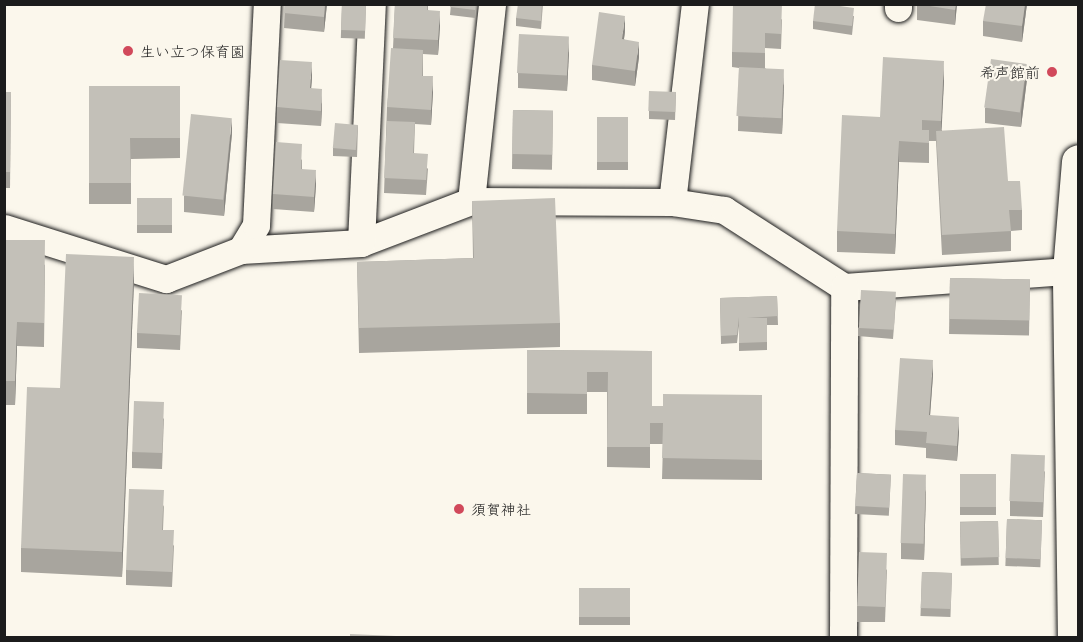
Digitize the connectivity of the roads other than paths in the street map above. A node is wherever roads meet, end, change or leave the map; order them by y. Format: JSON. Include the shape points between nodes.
{"nodes":[{"id":1,"x":267,"y":4,"type":"edge"},
{"id":2,"x":372,"y":4,"type":"edge"},
{"id":3,"x":492,"y":4,"type":"edge"},
{"id":4,"x":695,"y":4,"type":"edge"},
{"id":5,"x":1078,"y":161,"type":"edge"},
{"id":6,"x":471,"y":201,"type":"junction"},
{"id":7,"x":672,"y":202,"type":"junction"},
{"id":8,"x":4,"y":228,"type":"edge"},
{"id":9,"x":361,"y":243,"type":"junction"},
{"id":10,"x":243,"y":250,"type":"junction"},
{"id":11,"x":1069,"y":271,"type":"junction"},
{"id":12,"x":844,"y":287,"type":"junction"},
{"id":13,"x":843,"y":638,"type":"edge"},
{"id":14,"x":1074,"y":638,"type":"edge"}],
"edges":[{"from":1,"to":10,"type":"street","via":[[256,225]]},
{"from":2,"to":9,"type":"street"},
{"from":3,"to":6,"type":"street"},
{"from":4,"to":7,"type":"street"},
{"from":5,"to":11,"type":"main road"},
{"from":6,"to":7,"type":"street"},
{"from":6,"to":9,"type":"street"},
{"from":7,"to":12,"type":"street","via":[[724,210]]},
{"from":8,"to":10,"type":"street","via":[[166,279]]},
{"from":9,"to":10,"type":"street"},
{"from":11,"to":12,"type":"street"},
{"from":11,"to":14,"type":"main road"},
{"from":12,"to":13,"type":"street"}]}
